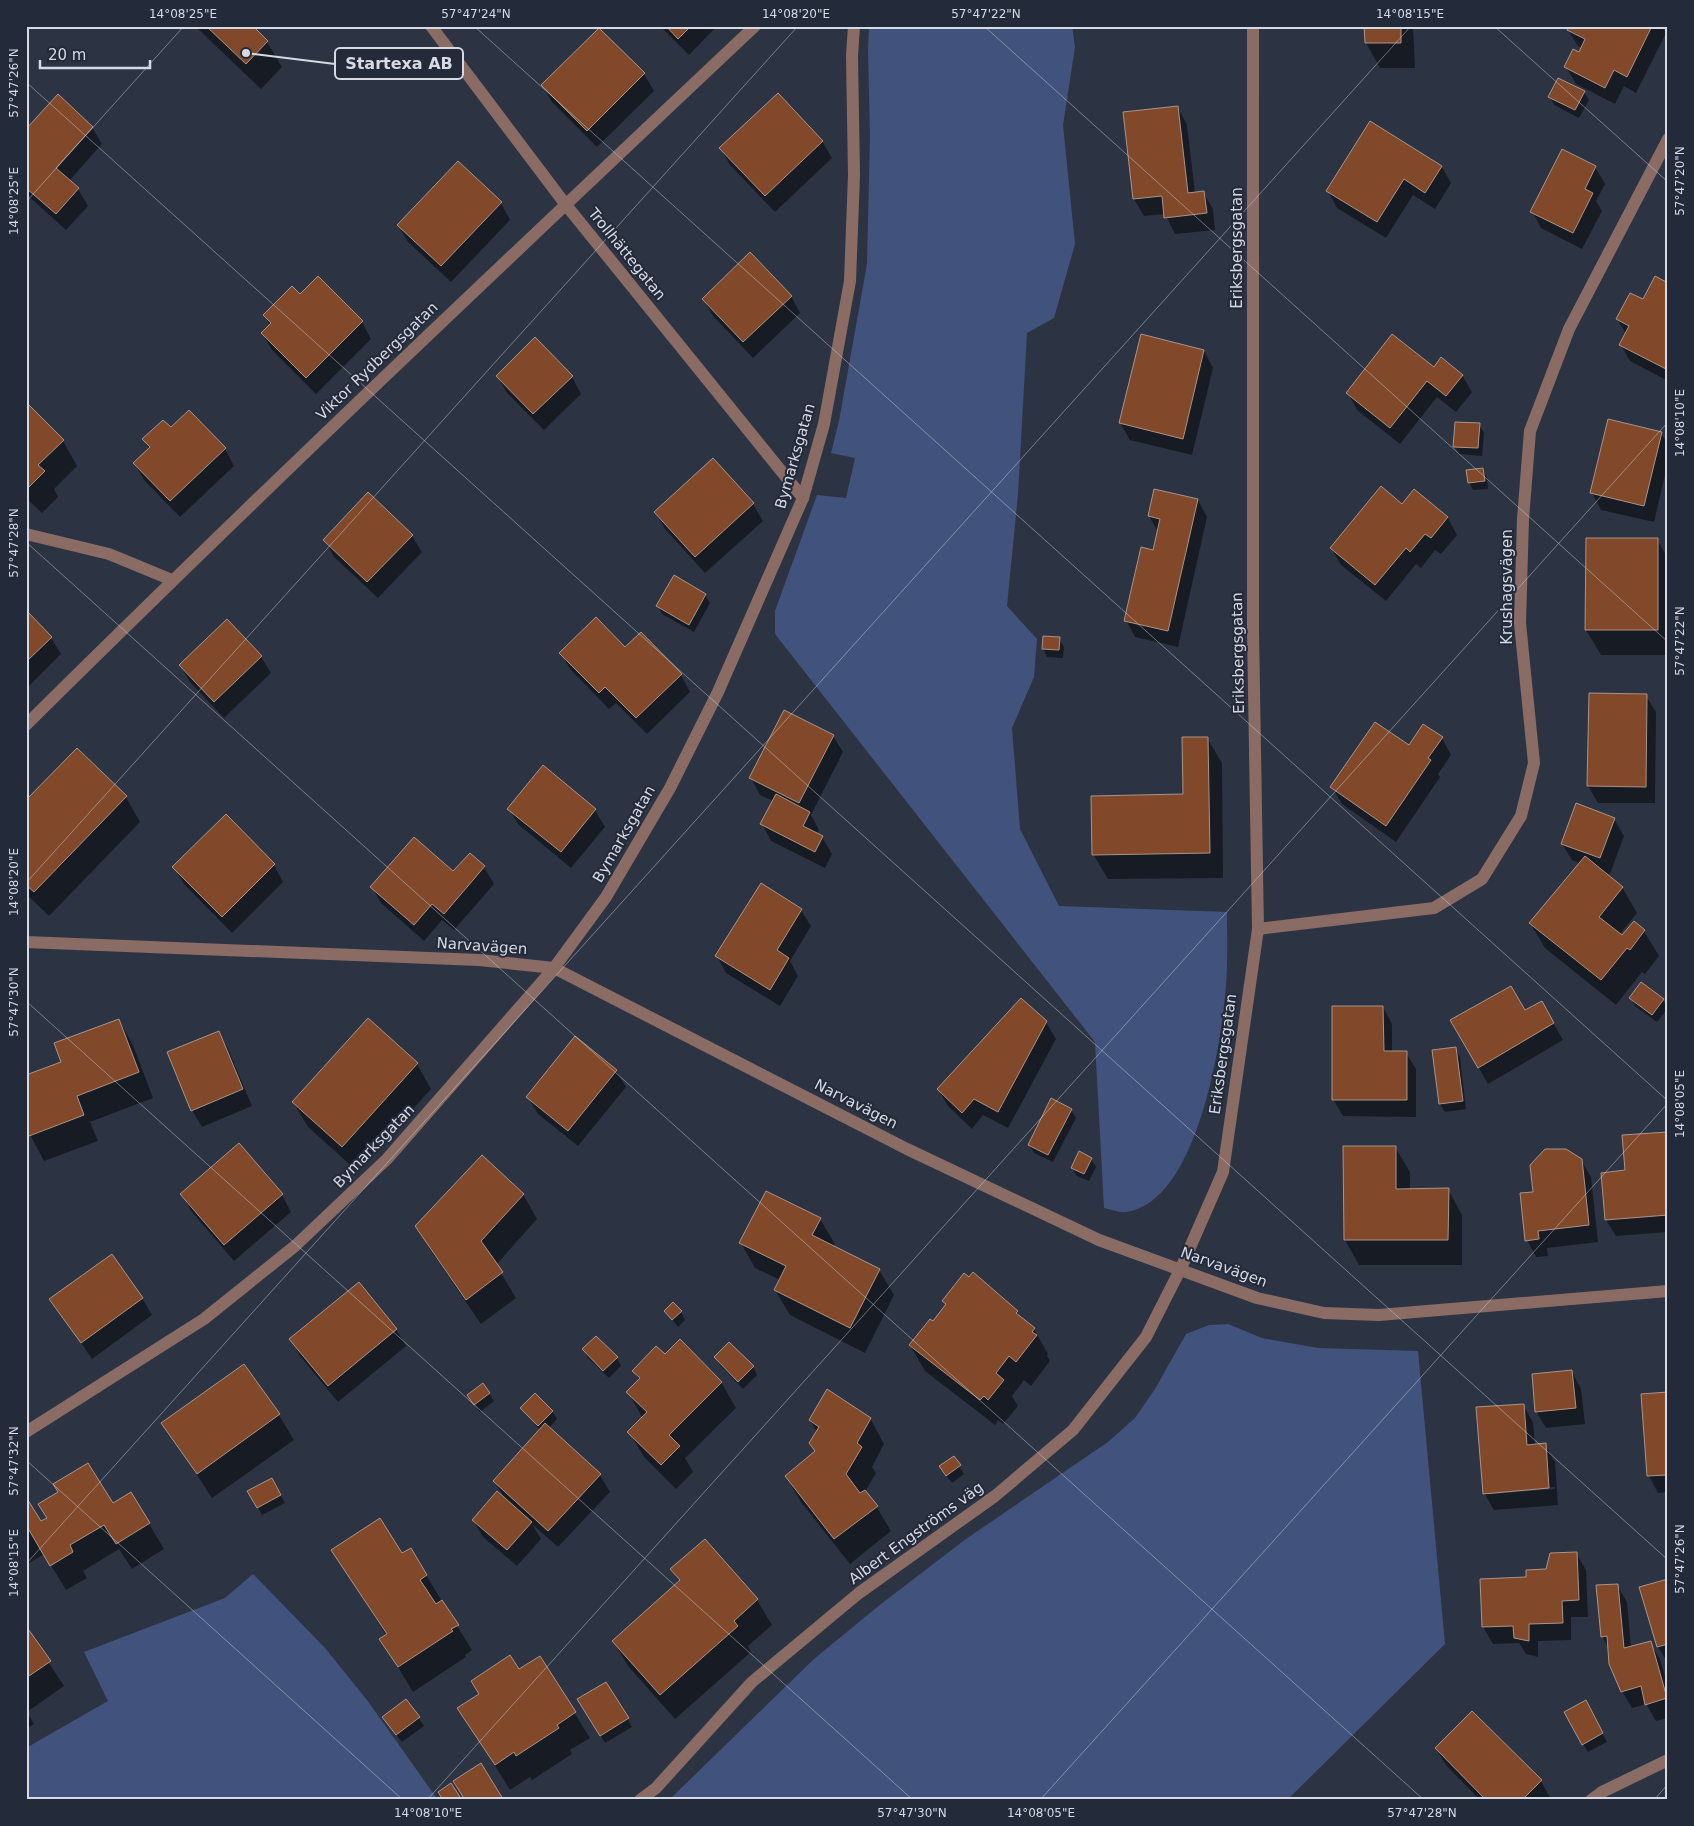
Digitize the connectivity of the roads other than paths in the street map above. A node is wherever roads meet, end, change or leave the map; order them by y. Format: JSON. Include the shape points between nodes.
{"nodes":[{"id":1,"x":431,"y":26,"type":"edge"},
{"id":2,"x":754,"y":26,"type":"edge"},
{"id":3,"x":854,"y":26,"type":"edge"},
{"id":4,"x":1252,"y":26,"type":"edge"},
{"id":5,"x":1668,"y":139,"type":"edge"},
{"id":6,"x":566,"y":205,"type":"junction"},
{"id":7,"x":803,"y":498,"type":"junction"},
{"id":8,"x":26,"y":534,"type":"edge"},
{"id":9,"x":172,"y":580,"type":"junction"},
{"id":10,"x":26,"y":725,"type":"edge"},
{"id":11,"x":1258,"y":929,"type":"junction"},
{"id":12,"x":26,"y":942,"type":"edge"},
{"id":13,"x":554,"y":968,"type":"junction"},
{"id":14,"x":1181,"y":1268,"type":"junction"},
{"id":15,"x":1668,"y":1291,"type":"edge"},
{"id":16,"x":26,"y":1432,"type":"edge"},
{"id":17,"x":1668,"y":1760,"type":"edge"},
{"id":18,"x":640,"y":1800,"type":"edge"},
{"id":19,"x":1591,"y":1800,"type":"edge"}],
"edges":[{"from":1,"to":6,"type":"street","name":"Trollhättegatan"},
{"from":2,"to":6,"type":"street","name":"Viktor Rydbergsgatan"},
{"from":3,"to":7,"type":"street","name":"Bymarksgatan","via":[[850,281],[824,424]]},
{"from":4,"to":11,"type":"street","name":"Eriksbergsgatan","via":[[1253,631]]},
{"from":5,"to":11,"type":"street","name":"Krushagsvägen","via":[[1569,329],[1530,431],[1520,623],[1534,763],[1521,816],[1482,880],[1434,908]]},
{"from":6,"to":7,"type":"street","name":"Trollhättegatan"},
{"from":6,"to":9,"type":"street","name":"Viktor Rydbergsgatan"},
{"from":7,"to":13,"type":"street","name":"Bymarksgatan","via":[[718,692],[670,788],[606,896]]},
{"from":8,"to":9,"type":"street","via":[[109,554]]},
{"from":9,"to":10,"type":"street","name":"Viktor Rydbergsgatan"},
{"from":11,"to":14,"type":"street","name":"Eriksbergsgatan","via":[[1223,1172]]},
{"from":12,"to":13,"type":"street","name":"Narvavägen","via":[[479,960]]},
{"from":13,"to":14,"type":"street","name":"Narvavägen","via":[[907,1149],[1099,1240]]},
{"from":13,"to":16,"type":"street","name":"Bymarksgatan","via":[[387,1159],[295,1246],[204,1319]]},
{"from":14,"to":15,"type":"street","name":"Narvavägen","via":[[1257,1298],[1324,1313],[1379,1315]]},
{"from":14,"to":18,"type":"street","name":"Albert Engströms väg","via":[[1146,1337],[1073,1430],[995,1496],[859,1593],[752,1682],[656,1788]]},
{"from":17,"to":19,"type":"street"}]}
